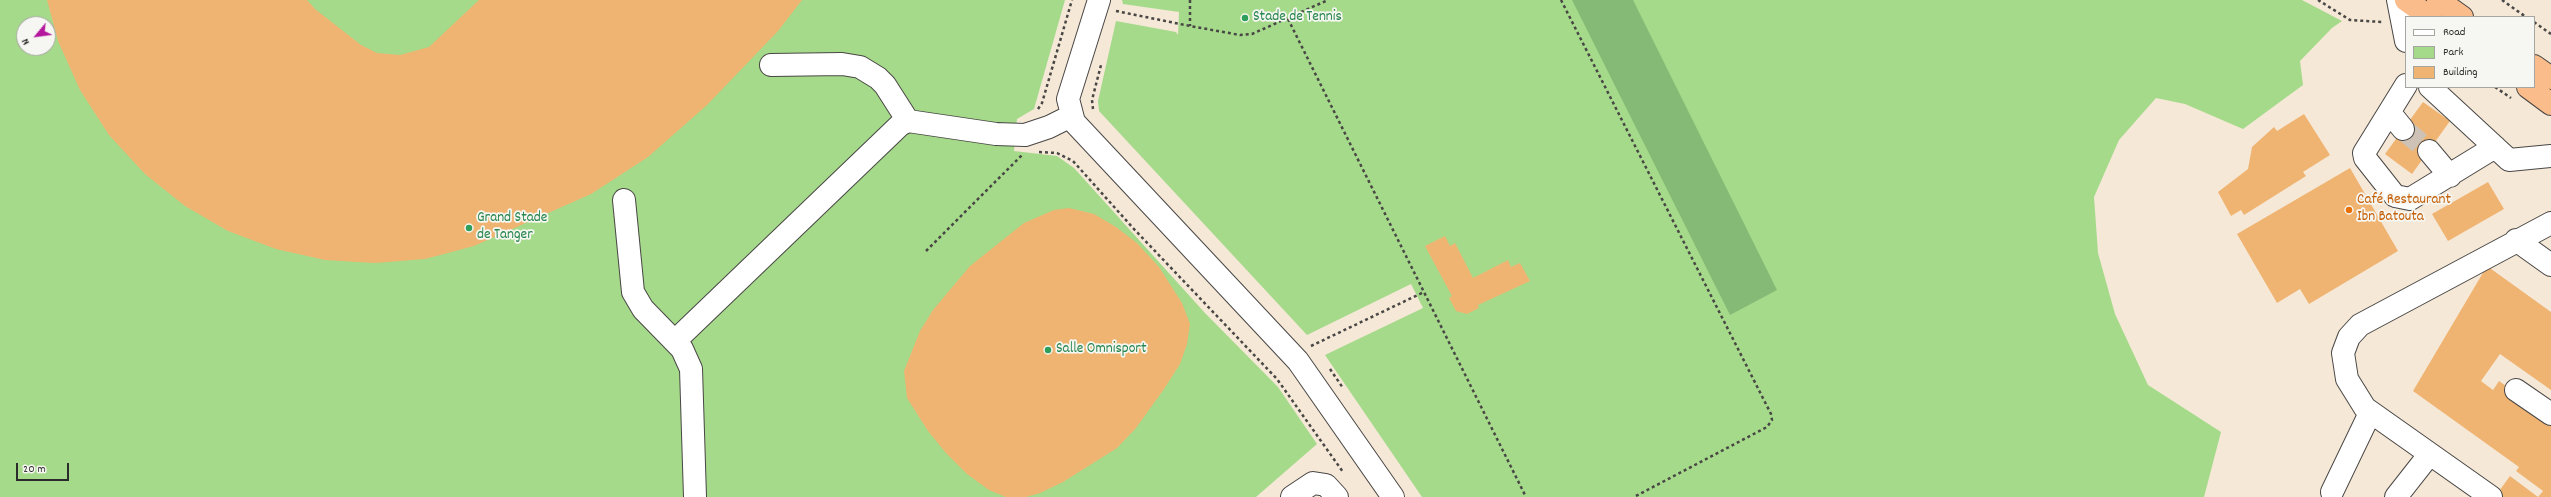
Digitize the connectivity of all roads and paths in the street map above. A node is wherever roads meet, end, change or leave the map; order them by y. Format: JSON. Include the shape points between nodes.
{"nodes":[{"id":1,"x":1190,"y":0,"type":"edge"},
{"id":2,"x":1328,"y":0,"type":"edge"},
{"id":3,"x":1561,"y":0,"type":"edge"},
{"id":4,"x":2318,"y":0,"type":"edge"},
{"id":5,"x":2398,"y":0,"type":"edge"},
{"id":6,"x":2406,"y":0,"type":"edge"},
{"id":7,"x":2438,"y":0,"type":"edge"},
{"id":8,"x":2502,"y":0,"type":"edge"},
{"id":9,"x":1110,"y":5,"type":"edge"},
{"id":10,"x":2429,"y":16,"type":"edge"},
{"id":11,"x":2461,"y":16,"type":"edge"},
{"id":12,"x":2525,"y":16,"type":"edge"},
{"id":13,"x":1113,"y":18,"type":"dead end"},
{"id":14,"x":1288,"y":19,"type":"junction"},
{"id":15,"x":2535,"y":23,"type":"edge"},
{"id":16,"x":1190,"y":26,"type":"junction"},
{"id":17,"x":2404,"y":32,"type":"edge"},
{"id":18,"x":2551,"y":34,"type":"edge"},
{"id":19,"x":1102,"y":63,"type":"dead end"},
{"id":20,"x":771,"y":64,"type":"dead end"},
{"id":21,"x":2535,"y":67,"type":"edge"},
{"id":22,"x":2551,"y":78,"type":"edge"},
{"id":23,"x":2405,"y":88,"type":"edge"},
{"id":24,"x":2431,"y":88,"type":"edge"},
{"id":25,"x":2529,"y":88,"type":"edge"},
{"id":26,"x":2551,"y":104,"type":"edge"},
{"id":27,"x":1094,"y":111,"type":"dead end"},
{"id":28,"x":1071,"y":116,"type":"junction"},
{"id":29,"x":908,"y":121,"type":"junction"},
{"id":30,"x":2495,"y":147,"type":"junction"},
{"id":31,"x":2428,"y":151,"type":"tunnel mouth"},
{"id":32,"x":1026,"y":152,"type":"dead end"},
{"id":33,"x":2551,"y":156,"type":"edge"},
{"id":34,"x":2450,"y":176,"type":"junction"},
{"id":35,"x":624,"y":200,"type":"dead end"},
{"id":36,"x":2551,"y":223,"type":"edge"},
{"id":37,"x":2516,"y":240,"type":"junction"},
{"id":38,"x":926,"y":252,"type":"dead end"},
{"id":39,"x":2551,"y":264,"type":"edge"},
{"id":40,"x":1424,"y":292,"type":"junction"},
{"id":41,"x":1305,"y":340,"type":"dead end"},
{"id":42,"x":675,"y":341,"type":"junction"},
{"id":43,"x":1311,"y":346,"type":"junction"},
{"id":44,"x":1316,"y":352,"type":"dead end"},
{"id":45,"x":1325,"y":363,"type":"dead end"},
{"id":46,"x":2516,"y":390,"type":"dead end"},
{"id":47,"x":1347,"y":394,"type":"dead end"},
{"id":48,"x":2370,"y":413,"type":"junction"},
{"id":49,"x":2551,"y":414,"type":"edge"},
{"id":50,"x":2429,"y":455,"type":"junction"},
{"id":51,"x":2332,"y":492,"type":"dead end"},
{"id":52,"x":695,"y":497,"type":"edge"},
{"id":53,"x":1292,"y":497,"type":"edge"},
{"id":54,"x":1337,"y":497,"type":"edge"},
{"id":55,"x":1393,"y":497,"type":"edge"},
{"id":56,"x":1526,"y":497,"type":"edge"},
{"id":57,"x":1634,"y":497,"type":"edge"},
{"id":58,"x":2396,"y":497,"type":"edge"},
{"id":59,"x":2491,"y":497,"type":"edge"}],
"edges":[{"from":1,"to":16,"type":"path"},
{"from":2,"to":14,"type":"path"},
{"from":3,"to":57,"type":"path","via":[[1772,420],[1767,427]]},
{"from":4,"to":17,"type":"path","via":[[2350,20]]},
{"from":5,"to":17,"type":"street"},
{"from":6,"to":10,"type":"highway"},
{"from":7,"to":11,"type":"highway"},
{"from":8,"to":12,"type":"path"},
{"from":9,"to":13,"type":"path"},
{"from":9,"to":16,"type":"path"},
{"from":9,"to":28,"type":"street","via":[[1068,99]]},
{"from":14,"to":16,"type":"path","via":[[1252,34],[1240,35]]},
{"from":14,"to":40,"type":"path"},
{"from":15,"to":18,"type":"path"},
{"from":19,"to":27,"type":"path","via":[[1092,100]]},
{"from":20,"to":29,"type":"street","via":[[842,64],[860,68],[885,85]]},
{"from":21,"to":22,"type":"highway"},
{"from":23,"to":34,"type":"street","via":[[2397,121],[2364,155],[2395,196],[2410,199]]},
{"from":24,"to":30,"type":"street"},
{"from":25,"to":26,"type":"highway"},
{"from":28,"to":29,"type":"street","via":[[1049,128],[1025,135],[996,134]]},
{"from":28,"to":55,"type":"street","via":[[1085,135],[1302,366]]},
{"from":29,"to":42,"type":"street","via":[[893,132]]},
{"from":30,"to":33,"type":"street","via":[[2512,161]]},
{"from":30,"to":34,"type":"street"},
{"from":31,"to":34,"type":"street"},
{"from":32,"to":38,"type":"path"},
{"from":35,"to":42,"type":"street","via":[[633,292],[643,309]]},
{"from":36,"to":37,"type":"street"},
{"from":37,"to":39,"type":"street"},
{"from":37,"to":48,"type":"street","via":[[2354,331],[2345,345],[2342,362],[2353,391]]},
{"from":40,"to":43,"type":"path"},
{"from":40,"to":56,"type":"path"},
{"from":41,"to":43,"type":"path"},
{"from":42,"to":52,"type":"street","via":[[687,358],[693,379]]},
{"from":43,"to":44,"type":"path"},
{"from":45,"to":47,"type":"path"},
{"from":46,"to":49,"type":"street"},
{"from":48,"to":50,"type":"street"},
{"from":48,"to":51,"type":"street"},
{"from":50,"to":58,"type":"street"},
{"from":50,"to":59,"type":"street"},
{"from":53,"to":54,"type":"street","via":[[1307,485],[1320,483],[1331,489]]}]}
